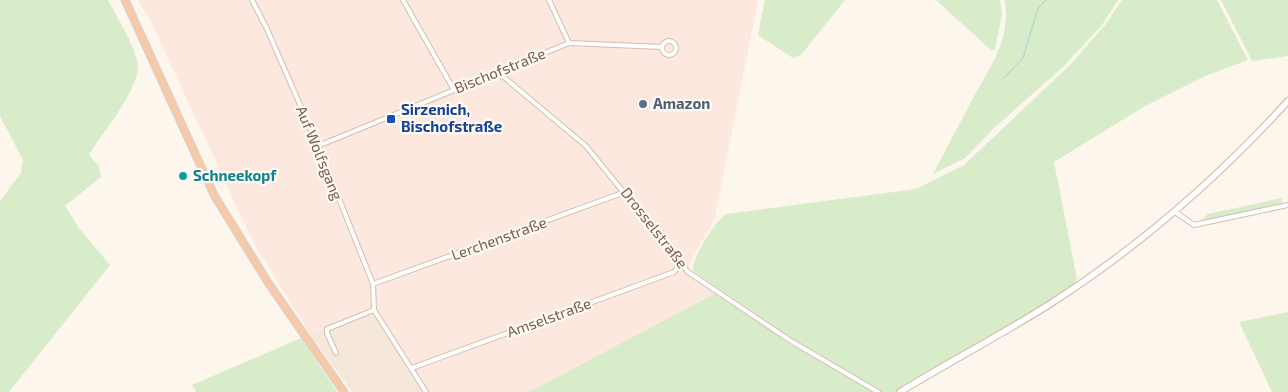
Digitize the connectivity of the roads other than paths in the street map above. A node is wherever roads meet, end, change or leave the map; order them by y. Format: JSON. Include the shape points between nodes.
{"nodes":[{"id":1,"x":126,"y":0,"type":"edge"},
{"id":2,"x":252,"y":0,"type":"edge"},
{"id":3,"x":403,"y":0,"type":"edge"},
{"id":4,"x":549,"y":0,"type":"edge"},
{"id":5,"x":569,"y":43,"type":"junction"},
{"id":6,"x":662,"y":48,"type":"dead end"},
{"id":7,"x":499,"y":72,"type":"junction"},
{"id":8,"x":454,"y":90,"type":"junction"},
{"id":9,"x":1288,"y":101,"type":"edge"},
{"id":10,"x":318,"y":146,"type":"junction"},
{"id":11,"x":625,"y":192,"type":"junction"},
{"id":12,"x":1288,"y":205,"type":"edge"},
{"id":13,"x":1175,"y":212,"type":"junction"},
{"id":14,"x":681,"y":264,"type":"junction"},
{"id":15,"x":373,"y":284,"type":"junction"},
{"id":16,"x":374,"y":310,"type":"junction"},
{"id":17,"x":336,"y":353,"type":"dead end"},
{"id":18,"x":412,"y":368,"type":"junction"},
{"id":19,"x":344,"y":392,"type":"edge"},
{"id":20,"x":426,"y":392,"type":"edge"},
{"id":21,"x":878,"y":392,"type":"edge"},
{"id":22,"x":900,"y":392,"type":"edge"}],
"edges":[{"from":1,"to":19,"type":"highway","via":[[214,195],[269,284]]},
{"from":2,"to":10,"type":"street","name":"Auf Wolfsgang"},
{"from":3,"to":8,"type":"street"},
{"from":4,"to":5,"type":"street"},
{"from":5,"to":6,"type":"street","name":"Bischofstraße"},
{"from":5,"to":7,"type":"street","name":"Bischofstraße"},
{"from":7,"to":8,"type":"street","name":"Bischofstraße"},
{"from":7,"to":11,"type":"street","name":"Drosselstraße","via":[[586,146]]},
{"from":8,"to":10,"type":"street","name":"Bischofstraße"},
{"from":9,"to":13,"type":"main road","via":[[1247,146]]},
{"from":10,"to":15,"type":"street","name":"Auf Wolfsgang"},
{"from":11,"to":14,"type":"street","name":"Drosselstraße"},
{"from":11,"to":15,"type":"street","name":"Lerchenstraße"},
{"from":12,"to":13,"type":"street","via":[[1194,225]]},
{"from":13,"to":22,"type":"main road","via":[[1052,303]]},
{"from":14,"to":18,"type":"street","name":"Amselstraße","via":[[674,272]]},
{"from":14,"to":21,"type":"street","name":"Drosselstraße","via":[[688,272],[791,341]]},
{"from":15,"to":16,"type":"street","name":"Auf Wolfsgang"},
{"from":16,"to":17,"type":"street","via":[[328,329]]},
{"from":16,"to":18,"type":"street"},
{"from":18,"to":20,"type":"street"}]}
